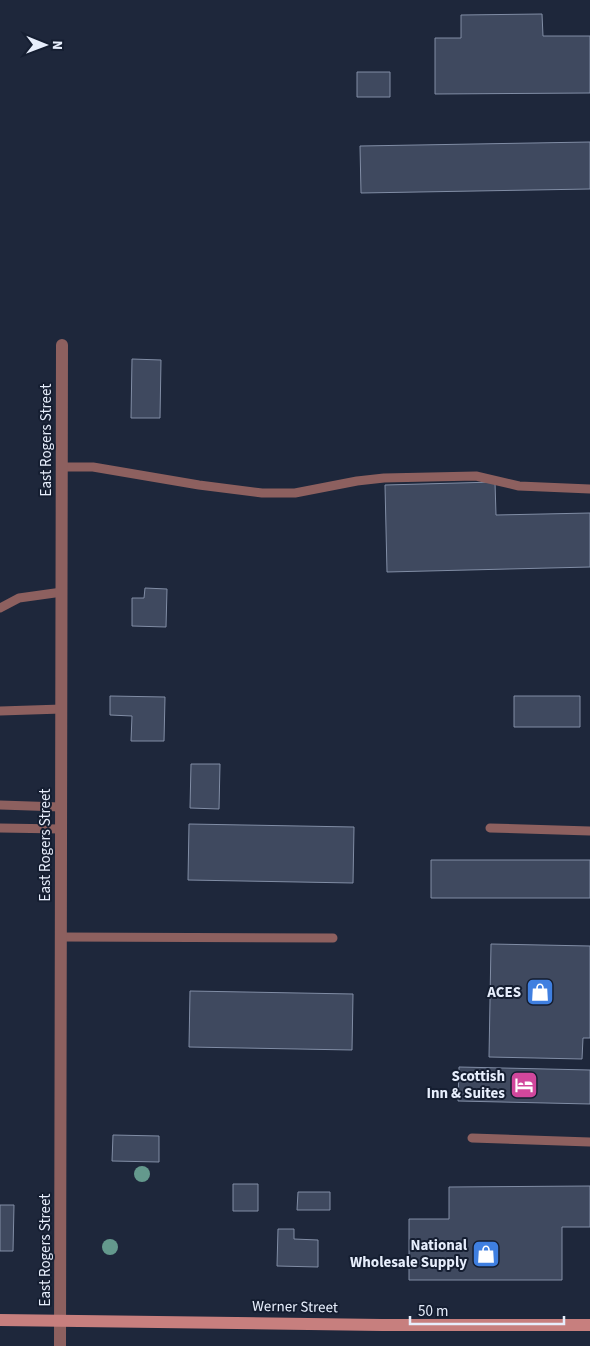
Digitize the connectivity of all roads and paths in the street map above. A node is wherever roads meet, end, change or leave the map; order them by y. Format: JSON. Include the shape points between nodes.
{"nodes":[{"id":1,"x":62,"y":345,"type":"dead end"},
{"id":2,"x":62,"y":467,"type":"junction"},
{"id":3,"x":590,"y":489,"type":"edge"},
{"id":4,"x":62,"y":592,"type":"junction"},
{"id":5,"x":0,"y":608,"type":"edge"},
{"id":6,"x":62,"y":709,"type":"junction"},
{"id":7,"x":0,"y":711,"type":"edge"},
{"id":8,"x":0,"y":805,"type":"edge"},
{"id":9,"x":62,"y":807,"type":"junction"},
{"id":10,"x":0,"y":828,"type":"edge"},
{"id":11,"x":490,"y":828,"type":"dead end"},
{"id":12,"x":61,"y":829,"type":"junction"},
{"id":13,"x":590,"y":831,"type":"edge"},
{"id":14,"x":61,"y":937,"type":"junction"},
{"id":15,"x":333,"y":938,"type":"dead end"},
{"id":16,"x":472,"y":1138,"type":"dead end"},
{"id":17,"x":590,"y":1142,"type":"edge"},
{"id":18,"x":0,"y":1320,"type":"edge"},
{"id":19,"x":61,"y":1320,"type":"junction"},
{"id":20,"x":590,"y":1325,"type":"edge"},
{"id":21,"x":60,"y":1346,"type":"edge"}],
"edges":[{"from":1,"to":2,"type":"street","name":"East Rogers Street"},
{"from":2,"to":3,"type":"lane","via":[[93,466],[262,493],[295,493],[384,478],[476,476],[519,486]]},
{"from":2,"to":4,"type":"street","name":"East Rogers Street"},
{"from":4,"to":5,"type":"lane","via":[[19,598]]},
{"from":4,"to":6,"type":"street","name":"East Rogers Street"},
{"from":6,"to":7,"type":"lane"},
{"from":6,"to":9,"type":"street","name":"East Rogers Street"},
{"from":8,"to":9,"type":"lane"},
{"from":9,"to":12,"type":"street","name":"East Rogers Street"},
{"from":10,"to":12,"type":"lane"},
{"from":11,"to":13,"type":"lane"},
{"from":12,"to":14,"type":"street","name":"East Rogers Street"},
{"from":14,"to":15,"type":"lane"},
{"from":14,"to":19,"type":"street","name":"East Rogers Street"},
{"from":16,"to":17,"type":"lane"},
{"from":18,"to":19,"type":"street","name":"Werner Street"},
{"from":19,"to":20,"type":"street","name":"Werner Street"},
{"from":19,"to":21,"type":"street","name":"East Rogers Street"}]}
